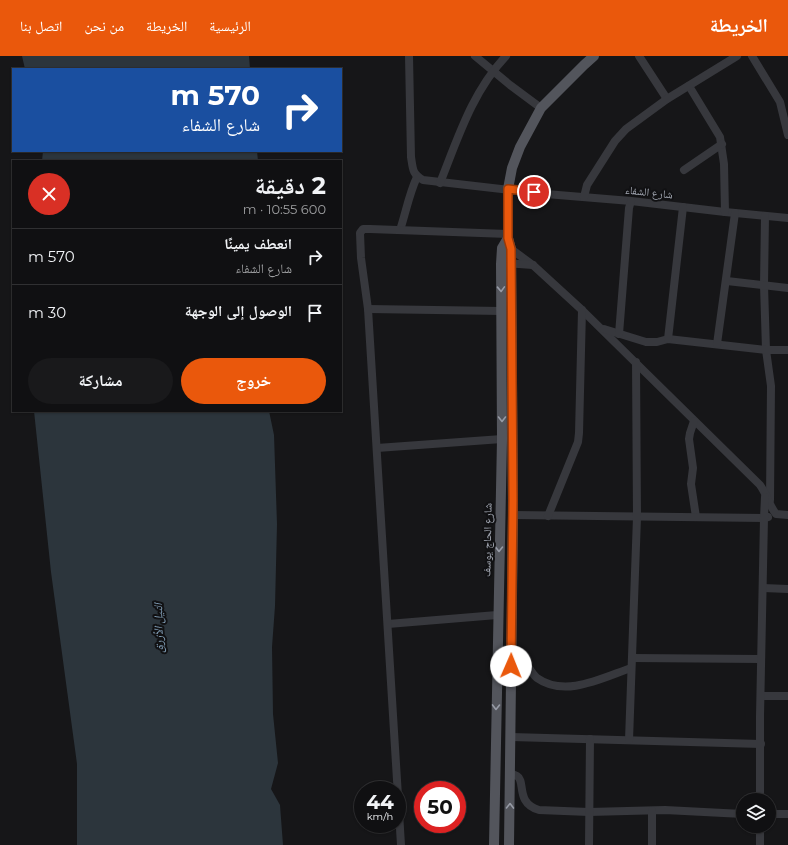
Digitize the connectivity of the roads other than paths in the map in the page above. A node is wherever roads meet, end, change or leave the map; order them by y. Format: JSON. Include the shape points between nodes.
{"nodes":[{"id":1,"x":409,"y":56,"type":"edge"},
{"id":2,"x":475,"y":56,"type":"edge"},
{"id":3,"x":506,"y":56,"type":"edge"},
{"id":4,"x":594,"y":56,"type":"edge"},
{"id":5,"x":639,"y":56,"type":"edge"},
{"id":6,"x":737,"y":56,"type":"edge"},
{"id":7,"x":752,"y":56,"type":"edge"},
{"id":8,"x":493,"y":70,"type":"junction"},
{"id":9,"x":689,"y":86,"type":"junction"},
{"id":10,"x":788,"y":98,"type":"edge"},
{"id":11,"x":667,"y":99,"type":"junction"},
{"id":12,"x":780,"y":102,"type":"junction"},
{"id":13,"x":541,"y":108,"type":"junction"},
{"id":14,"x":788,"y":135,"type":"edge"},
{"id":15,"x":722,"y":144,"type":"junction"},
{"id":16,"x":684,"y":170,"type":"dead end"},
{"id":17,"x":417,"y":177,"type":"junction"},
{"id":18,"x":440,"y":183,"type":"junction"},
{"id":19,"x":508,"y":189,"type":"junction"},
{"id":20,"x":584,"y":197,"type":"junction"},
{"id":21,"x":631,"y":201,"type":"junction"},
{"id":22,"x":683,"y":207,"type":"junction"},
{"id":23,"x":724,"y":212,"type":"junction"},
{"id":24,"x":735,"y":213,"type":"junction"},
{"id":25,"x":765,"y":216,"type":"junction"},
{"id":26,"x":788,"y":218,"type":"edge"},
{"id":27,"x":400,"y":230,"type":"junction"},
{"id":28,"x":508,"y":236,"type":"junction"},
{"id":29,"x":506,"y":249,"type":"junction"},
{"id":30,"x":506,"y":263,"type":"junction"},
{"id":31,"x":534,"y":266,"type":"junction"},
{"id":32,"x":727,"y":281,"type":"junction"},
{"id":33,"x":764,"y":285,"type":"junction"},
{"id":34,"x":788,"y":288,"type":"edge"},
{"id":35,"x":368,"y":309,"type":"junction"},
{"id":36,"x":582,"y":310,"type":"junction"},
{"id":37,"x":502,"y":311,"type":"junction"},
{"id":38,"x":601,"y":328,"type":"junction"},
{"id":39,"x":619,"y":334,"type":"junction"},
{"id":40,"x":668,"y":338,"type":"junction"},
{"id":41,"x":717,"y":344,"type":"junction"},
{"id":42,"x":766,"y":350,"type":"junction"},
{"id":43,"x":788,"y":350,"type":"edge"},
{"id":44,"x":636,"y":362,"type":"junction"},
{"id":45,"x":694,"y":422,"type":"junction"},
{"id":46,"x":502,"y":439,"type":"junction"},
{"id":47,"x":377,"y":448,"type":"junction"},
{"id":48,"x":766,"y":493,"type":"junction"},
{"id":49,"x":770,"y":505,"type":"junction"},
{"id":50,"x":776,"y":514,"type":"junction"},
{"id":51,"x":513,"y":515,"type":"junction"},
{"id":52,"x":788,"y":515,"type":"edge"},
{"id":53,"x":548,"y":516,"type":"junction"},
{"id":54,"x":637,"y":517,"type":"junction"},
{"id":55,"x":696,"y":517,"type":"junction"},
{"id":56,"x":764,"y":518,"type":"junction"},
{"id":57,"x":762,"y":588,"type":"junction"},
{"id":58,"x":788,"y":589,"type":"edge"},
{"id":59,"x":498,"y":616,"type":"junction"},
{"id":60,"x":388,"y":624,"type":"junction"},
{"id":61,"x":497,"y":652,"type":"junction"},
{"id":62,"x":511,"y":652,"type":"junction"},
{"id":63,"x":632,"y":658,"type":"junction"},
{"id":64,"x":761,"y":659,"type":"junction"},
{"id":65,"x":631,"y":668,"type":"junction"},
{"id":66,"x":761,"y":696,"type":"junction"},
{"id":67,"x":788,"y":696,"type":"edge"},
{"id":68,"x":511,"y":737,"type":"junction"},
{"id":69,"x":590,"y":739,"type":"junction"},
{"id":70,"x":629,"y":740,"type":"junction"},
{"id":71,"x":761,"y":744,"type":"junction"},
{"id":72,"x":510,"y":774,"type":"junction"},
{"id":73,"x":760,"y":793,"type":"edge"},
{"id":74,"x":652,"y":811,"type":"junction"},
{"id":75,"x":589,"y":812,"type":"junction"},
{"id":76,"x":736,"y":814,"type":"edge"},
{"id":77,"x":776,"y":814,"type":"edge"},
{"id":78,"x":788,"y":814,"type":"edge"},
{"id":79,"x":760,"y":833,"type":"edge"},
{"id":80,"x":401,"y":845,"type":"edge"},
{"id":81,"x":494,"y":845,"type":"edge"},
{"id":82,"x":509,"y":845,"type":"edge"},
{"id":83,"x":589,"y":845,"type":"edge"},
{"id":84,"x":652,"y":845,"type":"edge"},
{"id":85,"x":760,"y":845,"type":"edge"}],
"edges":[{"from":1,"to":17,"type":"street","via":[[411,157]]},
{"from":2,"to":8,"type":"street"},
{"from":3,"to":8,"type":"street"},
{"from":4,"to":13,"type":"main road","name":"شارع الحاج يوسف"},
{"from":5,"to":11,"type":"street"},
{"from":6,"to":9,"type":"street"},
{"from":7,"to":12,"type":"street"},
{"from":8,"to":13,"type":"street"},
{"from":8,"to":18,"type":"street","via":[[470,107]]},
{"from":9,"to":11,"type":"street"},
{"from":9,"to":15,"type":"street"},
{"from":10,"to":12,"type":"street"},
{"from":11,"to":20,"type":"street","via":[[626,129],[615,141],[587,185]]},
{"from":12,"to":14,"type":"street"},
{"from":13,"to":19,"type":"main road","name":"شارع الحاج يوسف","via":[[520,147]]},
{"from":15,"to":16,"type":"street"},
{"from":15,"to":23,"type":"street"},
{"from":17,"to":18,"type":"street","name":"شارع الشفاء"},
{"from":17,"to":27,"type":"street"},
{"from":18,"to":19,"type":"street","name":"شارع الشفاء"},
{"from":19,"to":20,"type":"street","name":"شارع الشفاء"},
{"from":19,"to":28,"type":"main road","name":"شارع الحاج يوسف"},
{"from":20,"to":21,"type":"street","name":"شارع الشفاء"},
{"from":21,"to":22,"type":"street","name":"شارع الشفاء"},
{"from":21,"to":39,"type":"street"},
{"from":22,"to":23,"type":"street","name":"شارع الشفاء"},
{"from":22,"to":40,"type":"street"},
{"from":23,"to":24,"type":"street","name":"شارع الشفاء"},
{"from":24,"to":25,"type":"street","name":"شارع الشفاء"},
{"from":24,"to":32,"type":"street"},
{"from":25,"to":26,"type":"street","name":"شارع الشفاء"},
{"from":25,"to":33,"type":"street"},
{"from":27,"to":28,"type":"street"},
{"from":27,"to":35,"type":"street","via":[[363,229],[360,233]]},
{"from":28,"to":29,"type":"main road","name":"شارع الحاج يوسف"},
{"from":29,"to":30,"type":"main road","name":"شارع الحاج يوسف"},
{"from":29,"to":31,"type":"street"},
{"from":30,"to":31,"type":"street"},
{"from":30,"to":37,"type":"main road","name":"شارع الحاج يوسف","one_way":true},
{"from":30,"to":51,"type":"main road","name":"شارع الحاج يوسف"},
{"from":31,"to":36,"type":"street"},
{"from":32,"to":33,"type":"street"},
{"from":32,"to":41,"type":"street"},
{"from":33,"to":34,"type":"street"},
{"from":33,"to":42,"type":"street"},
{"from":35,"to":37,"type":"street"},
{"from":35,"to":47,"type":"street"},
{"from":36,"to":38,"type":"street"},
{"from":36,"to":53,"type":"street","via":[[578,442]]},
{"from":37,"to":46,"type":"main road","name":"شارع الحاج يوسف","one_way":true},
{"from":38,"to":39,"type":"street"},
{"from":38,"to":44,"type":"street"},
{"from":39,"to":40,"type":"street","via":[[646,342]]},
{"from":40,"to":41,"type":"street"},
{"from":41,"to":42,"type":"street"},
{"from":42,"to":43,"type":"street"},
{"from":42,"to":49,"type":"street","via":[[771,386]]},
{"from":44,"to":45,"type":"street"},
{"from":44,"to":54,"type":"street"},
{"from":45,"to":48,"type":"street"},
{"from":45,"to":55,"type":"street","via":[[689,439],[693,468],[690,484]]},
{"from":46,"to":47,"type":"street"},
{"from":46,"to":59,"type":"main road","name":"شارع الحاج يوسف","one_way":true},
{"from":47,"to":60,"type":"street"},
{"from":48,"to":49,"type":"street"},
{"from":48,"to":56,"type":"street"},
{"from":49,"to":50,"type":"street"},
{"from":50,"to":52,"type":"street"},
{"from":50,"to":56,"type":"street"},
{"from":51,"to":53,"type":"street"},
{"from":51,"to":62,"type":"main road","name":"شارع الحاج يوسف"},
{"from":53,"to":54,"type":"street"},
{"from":54,"to":55,"type":"street"},
{"from":54,"to":63,"type":"street"},
{"from":55,"to":56,"type":"street"},
{"from":56,"to":57,"type":"street"},
{"from":57,"to":58,"type":"street"},
{"from":57,"to":64,"type":"street"},
{"from":59,"to":60,"type":"street"},
{"from":59,"to":61,"type":"main road","name":"شارع الحاج يوسف"},
{"from":60,"to":80,"type":"street"},
{"from":61,"to":62,"type":"main road"},
{"from":61,"to":81,"type":"main road","name":"شارع الحاج يوسف","one_way":true},
{"from":62,"to":65,"type":"street","via":[[521,656],[533,675],[545,684],[556,686],[583,684]]},
{"from":62,"to":68,"type":"main road","name":"شارع الحاج يوسف"},
{"from":63,"to":64,"type":"street"},
{"from":63,"to":65,"type":"street"},
{"from":64,"to":66,"type":"street"},
{"from":65,"to":70,"type":"street"},
{"from":66,"to":67,"type":"street"},
{"from":66,"to":71,"type":"street"},
{"from":68,"to":69,"type":"street"},
{"from":68,"to":72,"type":"main road","name":"شارع الحاج يوسف"},
{"from":69,"to":70,"type":"street"},
{"from":69,"to":75,"type":"street"},
{"from":70,"to":71,"type":"street"},
{"from":71,"to":73,"type":"street"},
{"from":72,"to":75,"type":"street","via":[[520,778],[527,804],[532,808]]},
{"from":82,"to":72,"type":"main road","name":"شارع الحاج يوسف","one_way":true},
{"from":74,"to":75,"type":"street"},
{"from":74,"to":76,"type":"street"},
{"from":74,"to":84,"type":"street"},
{"from":75,"to":83,"type":"street"},
{"from":77,"to":78,"type":"street"},
{"from":79,"to":85,"type":"street"}]}
